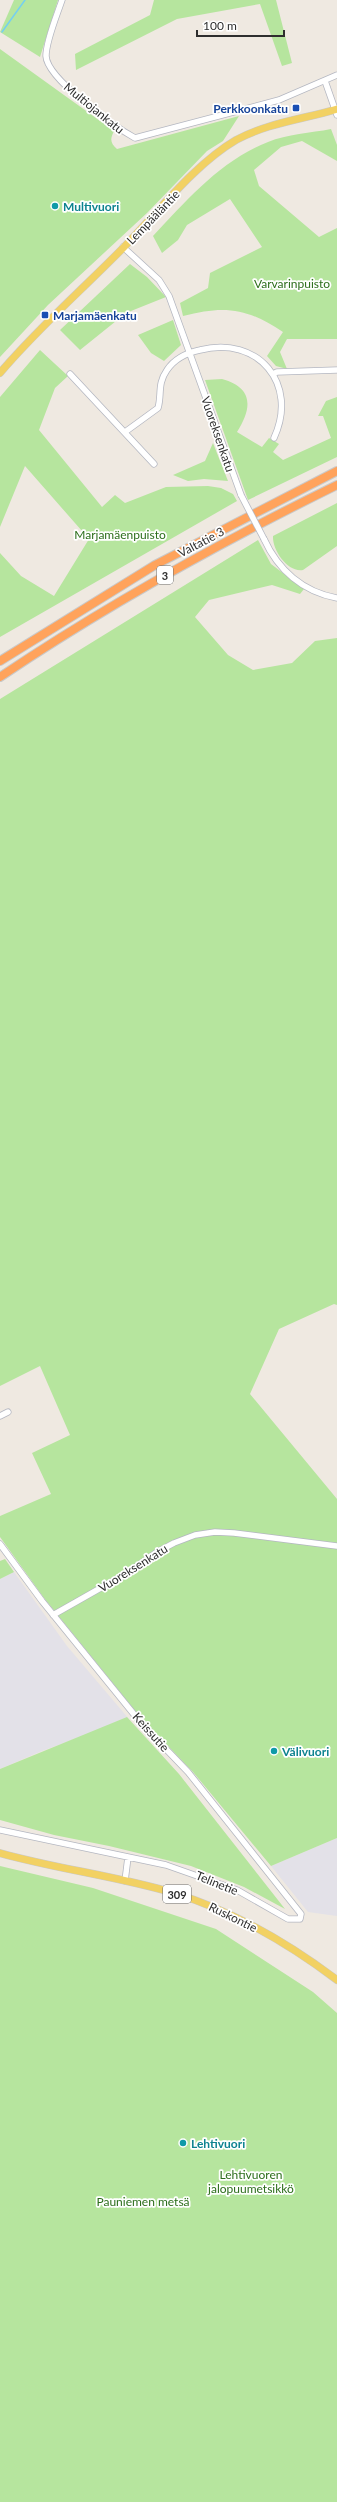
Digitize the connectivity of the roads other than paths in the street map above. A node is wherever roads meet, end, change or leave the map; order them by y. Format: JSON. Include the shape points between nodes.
{"nodes":[{"id":1,"x":62,"y":0,"type":"edge"},
{"id":2,"x":337,"y":74,"type":"edge"},
{"id":3,"x":325,"y":81,"type":"junction"},
{"id":4,"x":336,"y":111,"type":"edge"},
{"id":5,"x":123,"y":247,"type":"junction"},
{"id":6,"x":190,"y":352,"type":"junction"},
{"id":7,"x":337,"y":370,"type":"edge"},
{"id":8,"x":0,"y":373,"type":"edge"},
{"id":9,"x":70,"y":374,"type":"dead end"},
{"id":10,"x":273,"y":374,"type":"junction"},
{"id":11,"x":125,"y":432,"type":"junction"},
{"id":12,"x":274,"y":438,"type":"dead end"},
{"id":13,"x":154,"y":464,"type":"dead end"},
{"id":14,"x":337,"y":471,"type":"edge"},
{"id":15,"x":337,"y":485,"type":"edge"},
{"id":16,"x":337,"y":598,"type":"edge"},
{"id":17,"x":0,"y":661,"type":"edge"},
{"id":18,"x":0,"y":677,"type":"edge"},
{"id":19,"x":8,"y":1412,"type":"dead end"},
{"id":20,"x":0,"y":1416,"type":"edge"},
{"id":21,"x":0,"y":1544,"type":"edge"},
{"id":22,"x":337,"y":1546,"type":"edge"},
{"id":23,"x":53,"y":1615,"type":"junction"},
{"id":24,"x":0,"y":1830,"type":"edge"},
{"id":25,"x":0,"y":1853,"type":"edge"},
{"id":26,"x":128,"y":1857,"type":"junction"},
{"id":27,"x":125,"y":1881,"type":"junction"},
{"id":28,"x":300,"y":1919,"type":"joint"},
{"id":29,"x":337,"y":1980,"type":"edge"}],
"edges":[{"from":1,"to":3,"type":"street","name":"Multiojankatu","via":[[46,55],[51,69],[94,108],[134,138],[280,100]]},
{"from":2,"to":3,"type":"street","name":"Multiojankatu"},
{"from":3,"to":4,"type":"street"},
{"from":4,"to":5,"type":"main road","name":"Lempääläntie","via":[[273,125],[235,141],[194,174]]},
{"from":5,"to":6,"type":"street","name":"Vuoreksenkatu","via":[[152,273],[167,291]]},
{"from":5,"to":8,"type":"main road","name":"Lempääläntie"},
{"from":6,"to":10,"type":"street","via":[[209,347],[232,347],[257,357]]},
{"from":6,"to":11,"type":"street","via":[[177,359],[164,375],[158,408]]},
{"from":6,"to":16,"type":"street","name":"Vuoreksenkatu","bridge":true,"via":[[241,495],[277,564],[292,578],[314,590]]},
{"from":7,"to":10,"type":"street"},
{"from":9,"to":11,"type":"street"},
{"from":10,"to":12,"type":"street","via":[[282,401],[281,420]]},
{"from":11,"to":13,"type":"street"},
{"from":14,"to":17,"type":"highway","name":"Valtatie 3","number":"3","via":[[155,565]]},
{"from":15,"to":18,"type":"highway","name":"Valtatie 3","number":"3","via":[[162,576],[94,616]]},
{"from":19,"to":20,"type":"street"},
{"from":21,"to":23,"type":"street","name":"Keissutie"},
{"from":22,"to":23,"type":"street","name":"Vuoreksenkatu","via":[[234,1533],[195,1535],[174,1542],[127,1573]]},
{"from":23,"to":28,"type":"street","name":"Keissutie","via":[[141,1723],[188,1772],[242,1842],[300,1910]]},
{"from":24,"to":26,"type":"street","name":"Telinetie"},
{"from":25,"to":27,"type":"main road","name":"Ruskontie","number":"309"},
{"from":26,"to":27,"type":"street"},
{"from":26,"to":28,"type":"street","name":"Telinetie","via":[[166,1865],[207,1878],[237,1890],[288,1919]]},
{"from":27,"to":29,"type":"main road","name":"Ruskontie","number":"309","via":[[175,1893],[228,1913]]}]}
